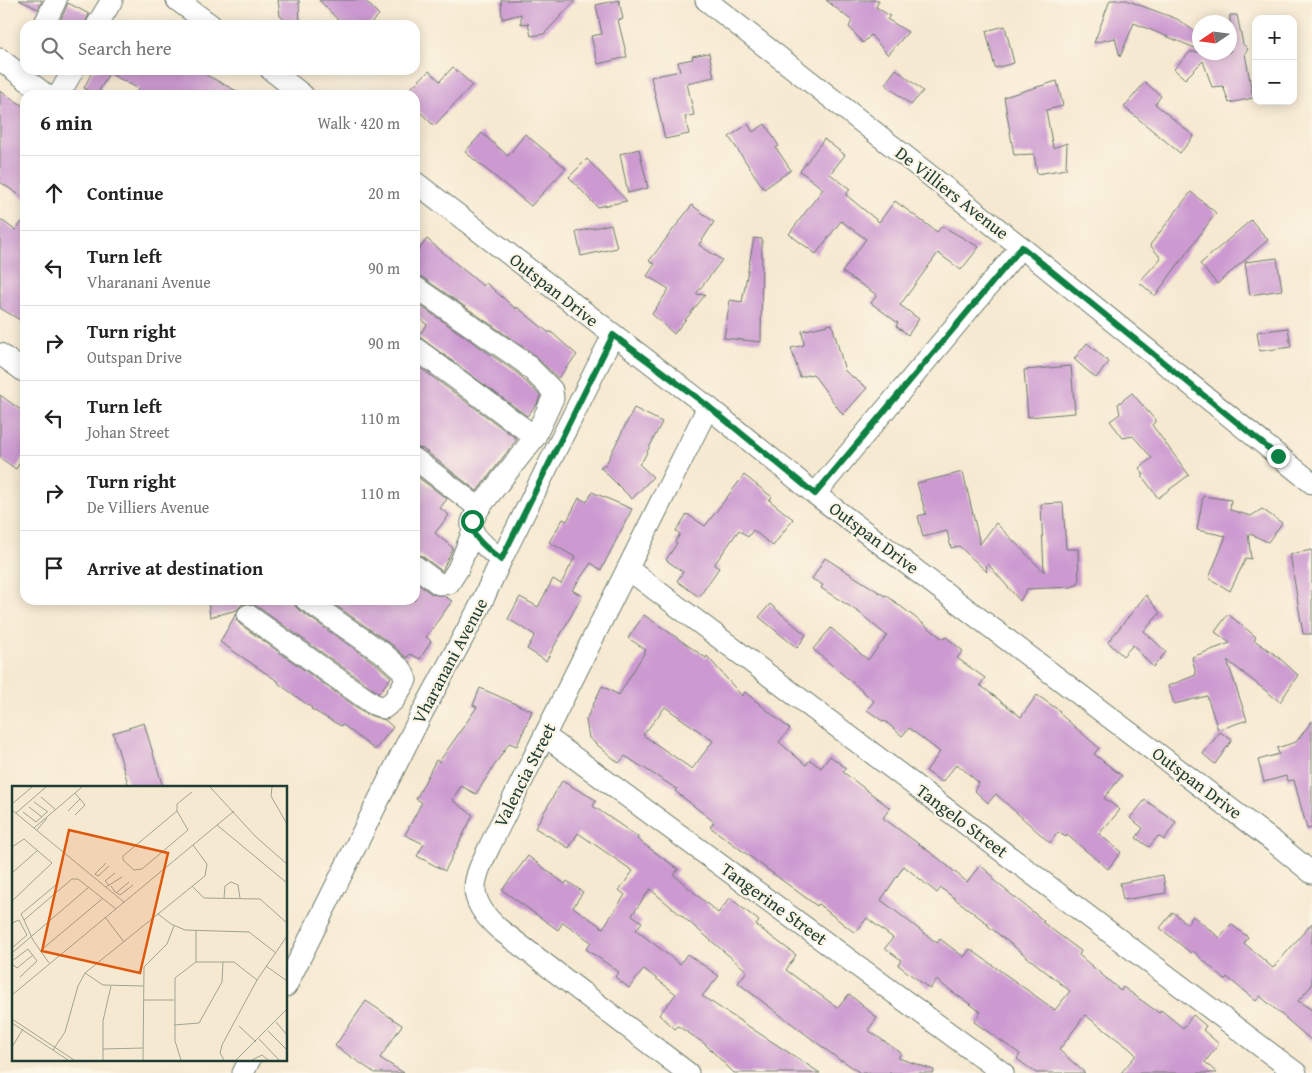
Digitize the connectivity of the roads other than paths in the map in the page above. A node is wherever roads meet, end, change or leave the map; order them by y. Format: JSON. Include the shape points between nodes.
{"nodes":[{"id":1,"x":112,"y":0,"type":"edge"},
{"id":2,"x":177,"y":0,"type":"edge"},
{"id":3,"x":706,"y":0,"type":"edge"},
{"id":4,"x":100,"y":20,"type":"edge"},
{"id":5,"x":204,"y":20,"type":"edge"},
{"id":6,"x":0,"y":60,"type":"edge"},
{"id":7,"x":20,"y":66,"type":"edge"},
{"id":8,"x":29,"y":75,"type":"edge"},
{"id":9,"x":69,"y":75,"type":"edge"},
{"id":10,"x":277,"y":75,"type":"edge"},
{"id":11,"x":42,"y":90,"type":"edge"},
{"id":12,"x":62,"y":90,"type":"edge"},
{"id":13,"x":297,"y":90,"type":"edge"},
{"id":14,"x":420,"y":186,"type":"edge"},
{"id":15,"x":1022,"y":247,"type":"junction"},
{"id":16,"x":420,"y":290,"type":"edge"},
{"id":17,"x":613,"y":335,"type":"junction"},
{"id":18,"x":420,"y":352,"type":"edge"},
{"id":19,"x":0,"y":354,"type":"edge"},
{"id":20,"x":20,"y":368,"type":"edge"},
{"id":21,"x":708,"y":406,"type":"junction"},
{"id":22,"x":535,"y":437,"type":"junction"},
{"id":23,"x":420,"y":463,"type":"edge"},
{"id":24,"x":1312,"y":484,"type":"edge"},
{"id":25,"x":815,"y":494,"type":"junction"},
{"id":26,"x":479,"y":508,"type":"junction"},
{"id":27,"x":473,"y":531,"type":"junction"},
{"id":28,"x":501,"y":560,"type":"junction"},
{"id":29,"x":628,"y":569,"type":"junction"},
{"id":30,"x":420,"y":570,"type":"edge"},
{"id":31,"x":313,"y":605,"type":"edge"},
{"id":32,"x":248,"y":615,"type":"dead end"},
{"id":33,"x":394,"y":700,"type":"junction"},
{"id":34,"x":421,"y":715,"type":"junction"},
{"id":35,"x":545,"y":736,"type":"junction"},
{"id":36,"x":1312,"y":873,"type":"edge"},
{"id":37,"x":288,"y":982,"type":"edge"},
{"id":38,"x":250,"y":1060,"type":"edge"},
{"id":39,"x":243,"y":1073,"type":"edge"},
{"id":40,"x":688,"y":1073,"type":"edge"},
{"id":41,"x":1003,"y":1073,"type":"edge"},
{"id":42,"x":1296,"y":1073,"type":"edge"}],
"edges":[{"from":1,"to":4,"type":"street"},
{"from":2,"to":5,"type":"street"},
{"from":3,"to":15,"type":"street","name":"De Villiers Avenue"},
{"from":6,"to":7,"type":"street"},
{"from":8,"to":11,"type":"street"},
{"from":9,"to":12,"type":"street"},
{"from":10,"to":13,"type":"street"},
{"from":14,"to":17,"type":"street","name":"Outspan Drive"},
{"from":15,"to":24,"type":"street","name":"De Villiers Avenue"},
{"from":15,"to":25,"type":"street"},
{"from":16,"to":22,"type":"street","via":[[525,363],[552,390],[553,398]]},
{"from":17,"to":21,"type":"street","name":"Outspan Drive"},
{"from":17,"to":28,"type":"street","name":"Vharanani Avenue"},
{"from":18,"to":22,"type":"street"},
{"from":19,"to":20,"type":"street"},
{"from":21,"to":25,"type":"street","name":"Outspan Drive"},
{"from":21,"to":29,"type":"street","name":"Valencia Street"},
{"from":22,"to":26,"type":"street"},
{"from":23,"to":26,"type":"street"},
{"from":25,"to":36,"type":"street","name":"Outspan Drive"},
{"from":26,"to":27,"type":"street","via":[[472,521]]},
{"from":27,"to":28,"type":"street"},
{"from":27,"to":30,"type":"street","via":[[462,561],[448,583],[439,584]]},
{"from":28,"to":34,"type":"street","name":"Vharanani Avenue"},
{"from":29,"to":35,"type":"street","name":"Valencia Street"},
{"from":29,"to":42,"type":"street","name":"Tangelo Street"},
{"from":31,"to":33,"type":"street","via":[[398,665],[406,680]]},
{"from":32,"to":33,"type":"street","via":[[377,706],[384,708]]},
{"from":33,"to":34,"type":"street"},
{"from":34,"to":37,"type":"street","name":"Vharanani Avenue"},
{"from":35,"to":40,"type":"street","name":"Valencia Street","via":[[482,863],[476,878],[476,900],[485,916],[499,929]]},
{"from":35,"to":41,"type":"street","name":"Tangerine Street"},
{"from":38,"to":39,"type":"street"}]}
